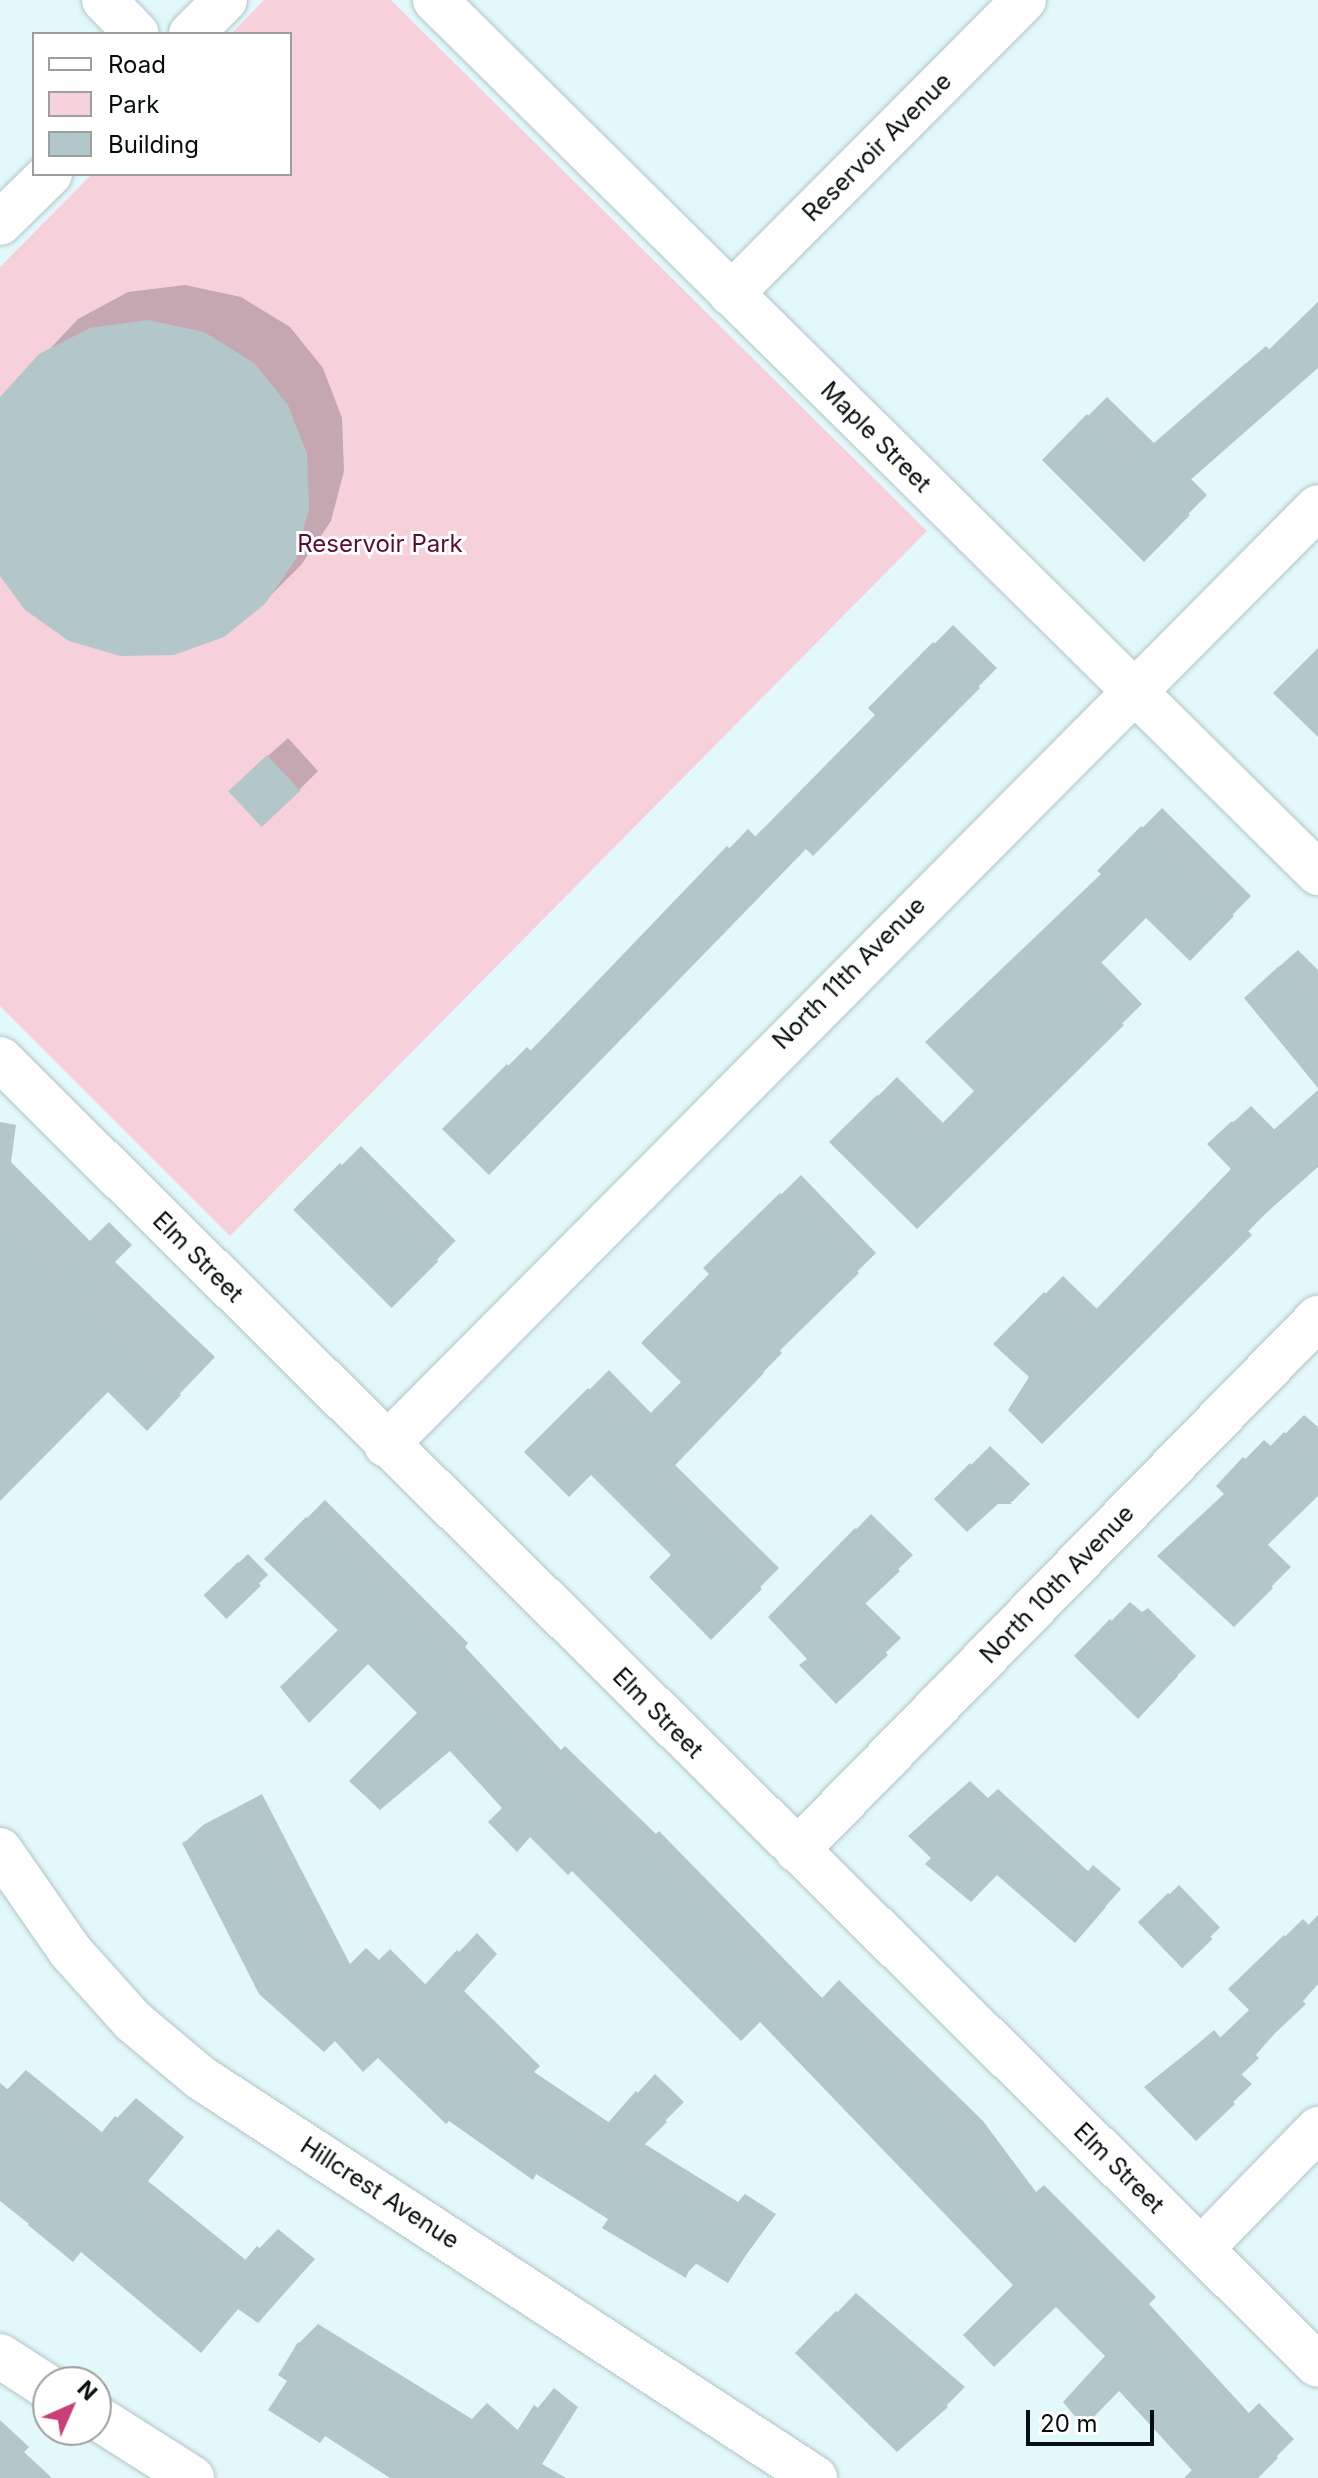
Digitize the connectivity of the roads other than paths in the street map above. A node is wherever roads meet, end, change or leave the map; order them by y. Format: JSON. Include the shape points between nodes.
{"nodes":[{"id":1,"x":104,"y":0,"type":"edge"},
{"id":2,"x":225,"y":0,"type":"edge"},
{"id":3,"x":435,"y":0,"type":"edge"},
{"id":4,"x":1024,"y":0,"type":"edge"},
{"id":5,"x":135,"y":32,"type":"edge"},
{"id":6,"x":193,"y":32,"type":"edge"},
{"id":7,"x":48,"y":176,"type":"edge"},
{"id":8,"x":0,"y":223,"type":"edge"},
{"id":9,"x":731,"y":294,"type":"junction"},
{"id":10,"x":1318,"y":507,"type":"edge"},
{"id":11,"x":1134,"y":691,"type":"junction"},
{"id":12,"x":1318,"y":873,"type":"edge"},
{"id":13,"x":0,"y":1059,"type":"edge"},
{"id":14,"x":1318,"y":1318,"type":"edge"},
{"id":15,"x":386,"y":1445,"type":"junction"},
{"id":16,"x":0,"y":1850,"type":"edge"},
{"id":17,"x":797,"y":1850,"type":"junction"},
{"id":18,"x":1318,"y":2129,"type":"edge"},
{"id":19,"x":1201,"y":2249,"type":"junction"},
{"id":20,"x":0,"y":2356,"type":"edge"},
{"id":21,"x":1318,"y":2365,"type":"edge"},
{"id":22,"x":32,"y":2377,"type":"edge"},
{"id":23,"x":112,"y":2427,"type":"edge"},
{"id":24,"x":192,"y":2478,"type":"edge"},
{"id":25,"x":815,"y":2478,"type":"edge"}],
"edges":[{"from":1,"to":5,"type":"street"},
{"from":2,"to":6,"type":"street"},
{"from":3,"to":9,"type":"street","name":"Maple Street"},
{"from":4,"to":9,"type":"street","name":"Reservoir Avenue"},
{"from":7,"to":8,"type":"street"},
{"from":9,"to":11,"type":"street","name":"Maple Street"},
{"from":10,"to":11,"type":"street","name":"North 11th Avenue"},
{"from":11,"to":12,"type":"street","name":"Maple Street"},
{"from":11,"to":15,"type":"street","name":"North 11th Avenue"},
{"from":13,"to":15,"type":"street","name":"Elm Street"},
{"from":14,"to":17,"type":"street","name":"North 10th Avenue"},
{"from":15,"to":17,"type":"street","name":"Elm Street"},
{"from":16,"to":25,"type":"street","name":"Hillcrest Avenue","via":[[71,1952],[133,2021],[201,2078]]},
{"from":17,"to":19,"type":"street","name":"Elm Street"},
{"from":18,"to":19,"type":"street"},
{"from":19,"to":21,"type":"street","name":"Elm Street"},
{"from":20,"to":22,"type":"street"},
{"from":23,"to":24,"type":"street"}]}
